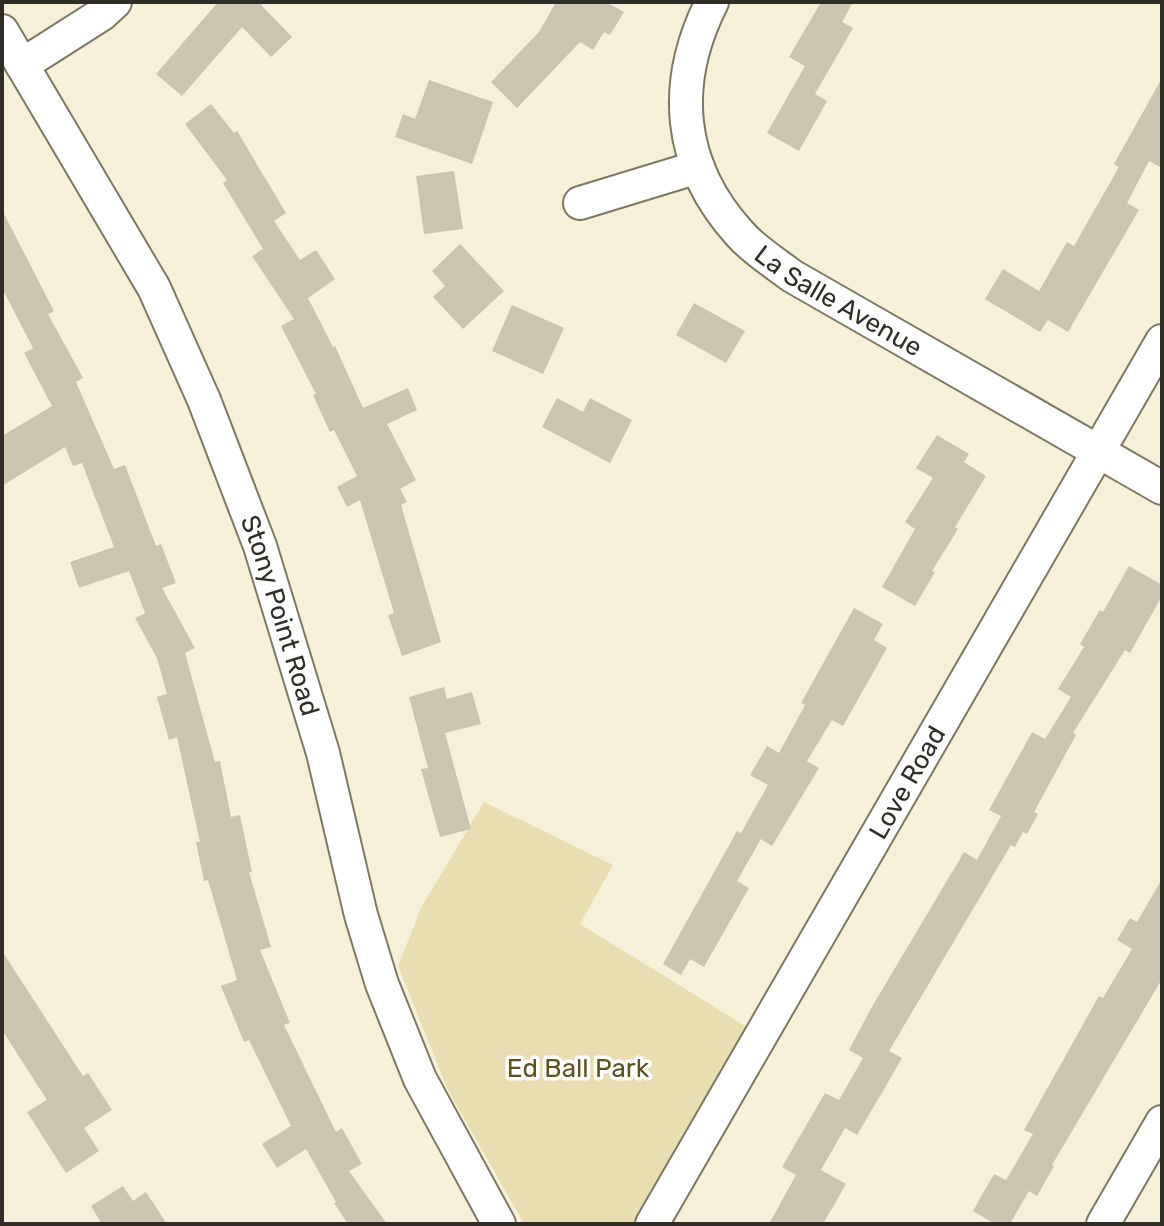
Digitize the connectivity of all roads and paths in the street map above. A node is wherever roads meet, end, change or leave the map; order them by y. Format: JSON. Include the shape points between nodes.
{"nodes":[{"id":1,"x":115,"y":2,"type":"edge"},
{"id":2,"x":712,"y":2,"type":"edge"},
{"id":3,"x":2,"y":31,"type":"edge"},
{"id":4,"x":22,"y":65,"type":"junction"},
{"id":5,"x":698,"y":167,"type":"junction"},
{"id":6,"x":580,"y":203,"type":"dead end"},
{"id":7,"x":1162,"y":341,"type":"edge"},
{"id":8,"x":1099,"y":451,"type":"junction"},
{"id":9,"x":1162,"y":488,"type":"edge"},
{"id":10,"x":1162,"y":1122,"type":"edge"},
{"id":11,"x":499,"y":1224,"type":"edge"},
{"id":12,"x":652,"y":1224,"type":"edge"},
{"id":13,"x":1103,"y":1224,"type":"edge"}],
"edges":[{"from":1,"to":4,"type":"street"},
{"from":2,"to":5,"type":"street","name":"La Salle Avenue","via":[[697,31],[684,98],[687,136]]},
{"from":3,"to":4,"type":"street","name":"Stony Point Road"},
{"from":4,"to":11,"type":"street","name":"Stony Point Road","via":[[154,288],[204,400],[265,560],[323,753],[382,984],[420,1079]]},
{"from":5,"to":6,"type":"street"},
{"from":5,"to":8,"type":"street","name":"La Salle Avenue","via":[[719,209],[742,236],[792,276]]},
{"from":7,"to":8,"type":"street","name":"Love Road"},
{"from":8,"to":9,"type":"street","name":"La Salle Avenue"},
{"from":8,"to":12,"type":"street","name":"Love Road"},
{"from":10,"to":13,"type":"street"}]}
